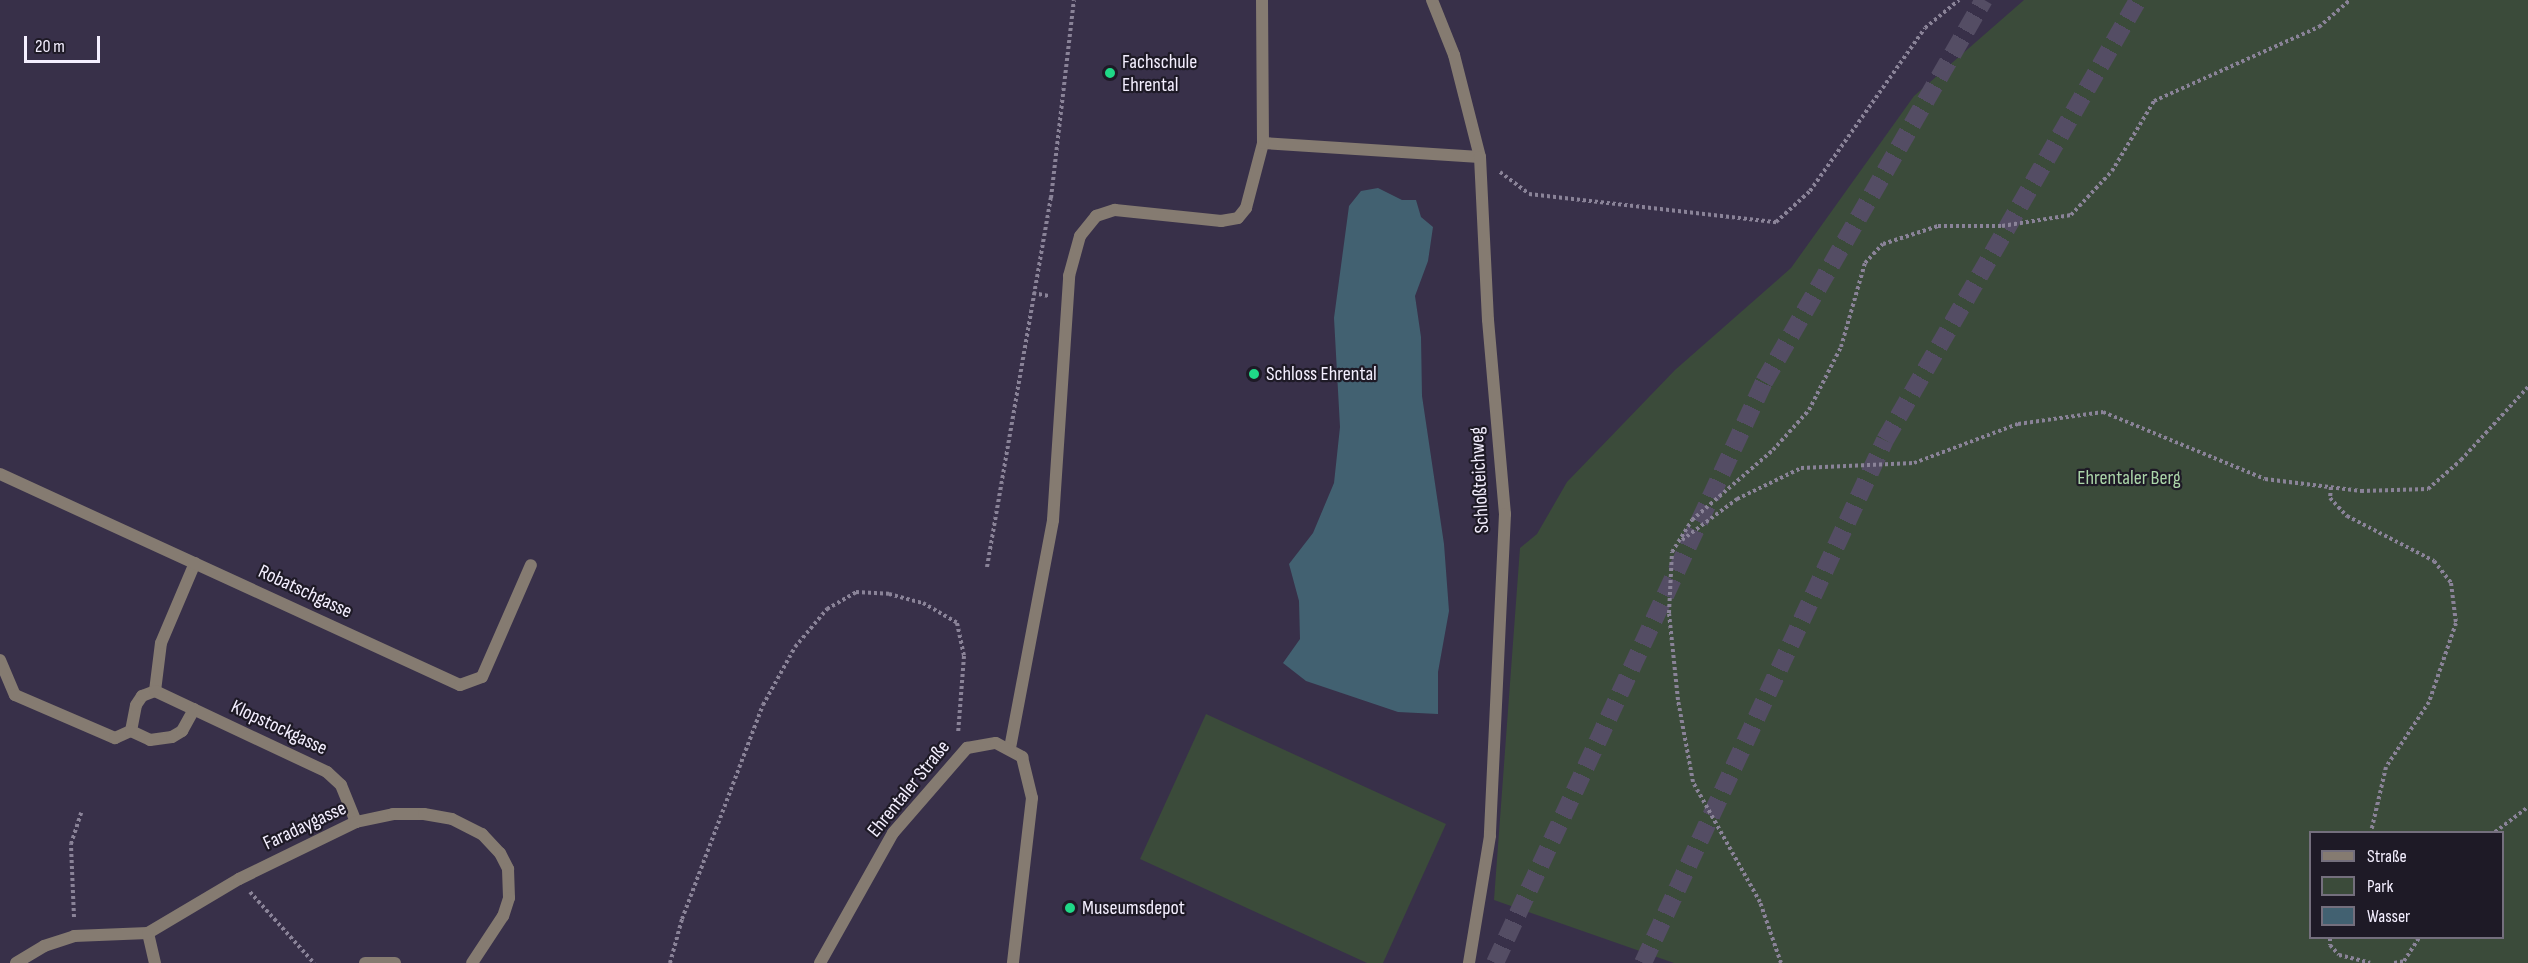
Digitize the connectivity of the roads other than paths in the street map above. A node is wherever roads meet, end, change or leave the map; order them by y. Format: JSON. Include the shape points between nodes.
{"nodes":[{"id":1,"x":1262,"y":0,"type":"edge"},
{"id":2,"x":1431,"y":0,"type":"edge"},
{"id":3,"x":1263,"y":143,"type":"junction"},
{"id":4,"x":1480,"y":157,"type":"junction"},
{"id":5,"x":0,"y":474,"type":"edge"},
{"id":6,"x":195,"y":563,"type":"junction"},
{"id":7,"x":531,"y":565,"type":"dead end"},
{"id":8,"x":0,"y":660,"type":"edge"},
{"id":9,"x":155,"y":691,"type":"junction"},
{"id":10,"x":194,"y":709,"type":"junction"},
{"id":11,"x":131,"y":731,"type":"junction"},
{"id":12,"x":1010,"y":748,"type":"junction"},
{"id":13,"x":356,"y":822,"type":"junction"},
{"id":14,"x":148,"y":933,"type":"junction"},
{"id":15,"x":16,"y":963,"type":"edge"},
{"id":16,"x":155,"y":963,"type":"edge"},
{"id":17,"x":364,"y":963,"type":"edge"},
{"id":18,"x":394,"y":963,"type":"edge"},
{"id":19,"x":472,"y":963,"type":"edge"},
{"id":20,"x":820,"y":963,"type":"edge"},
{"id":21,"x":1013,"y":963,"type":"edge"},
{"id":22,"x":1469,"y":963,"type":"edge"}],
"edges":[{"from":1,"to":3,"type":"street"},
{"from":2,"to":4,"type":"street","name":"Schloßteichweg","via":[[1454,54]]},
{"from":3,"to":4,"type":"street"},
{"from":3,"to":12,"type":"street","via":[[1246,208],[1238,218],[1221,221],[1115,210],[1096,216],[1080,236],[1069,276],[1053,520]]},
{"from":4,"to":22,"type":"street","name":"Schloßteichweg","via":[[1488,320],[1505,514],[1490,836]]},
{"from":5,"to":6,"type":"street","name":"Robatschgasse"},
{"from":6,"to":7,"type":"street","name":"Robatschgasse","via":[[460,684],[482,677]]},
{"from":6,"to":9,"type":"street","via":[[161,643]]},
{"from":8,"to":11,"type":"street","via":[[15,695],[115,738]]},
{"from":9,"to":10,"type":"street","name":"Klopstockgasse"},
{"from":9,"to":11,"type":"street","via":[[142,696],[136,705]]},
{"from":10,"to":11,"type":"street","via":[[182,731],[172,737],[150,740]]},
{"from":10,"to":13,"type":"street","name":"Klopstockgasse","via":[[327,772],[341,785]]},
{"from":12,"to":20,"type":"street","name":"Ehrentaler Straße","via":[[996,743],[966,748],[893,832]]},
{"from":12,"to":21,"type":"street","via":[[1022,757],[1032,798]]},
{"from":13,"to":14,"type":"street","name":"Faradaygasse","via":[[239,879]]},
{"from":13,"to":19,"type":"street","name":"Faradaygasse","via":[[393,814],[452,819],[482,834],[500,853],[509,875],[509,898],[503,916]]},
{"from":14,"to":15,"type":"street","name":"Faradaygasse","via":[[74,936],[44,946]]},
{"from":14,"to":16,"type":"street"},
{"from":17,"to":18,"type":"street"}]}
